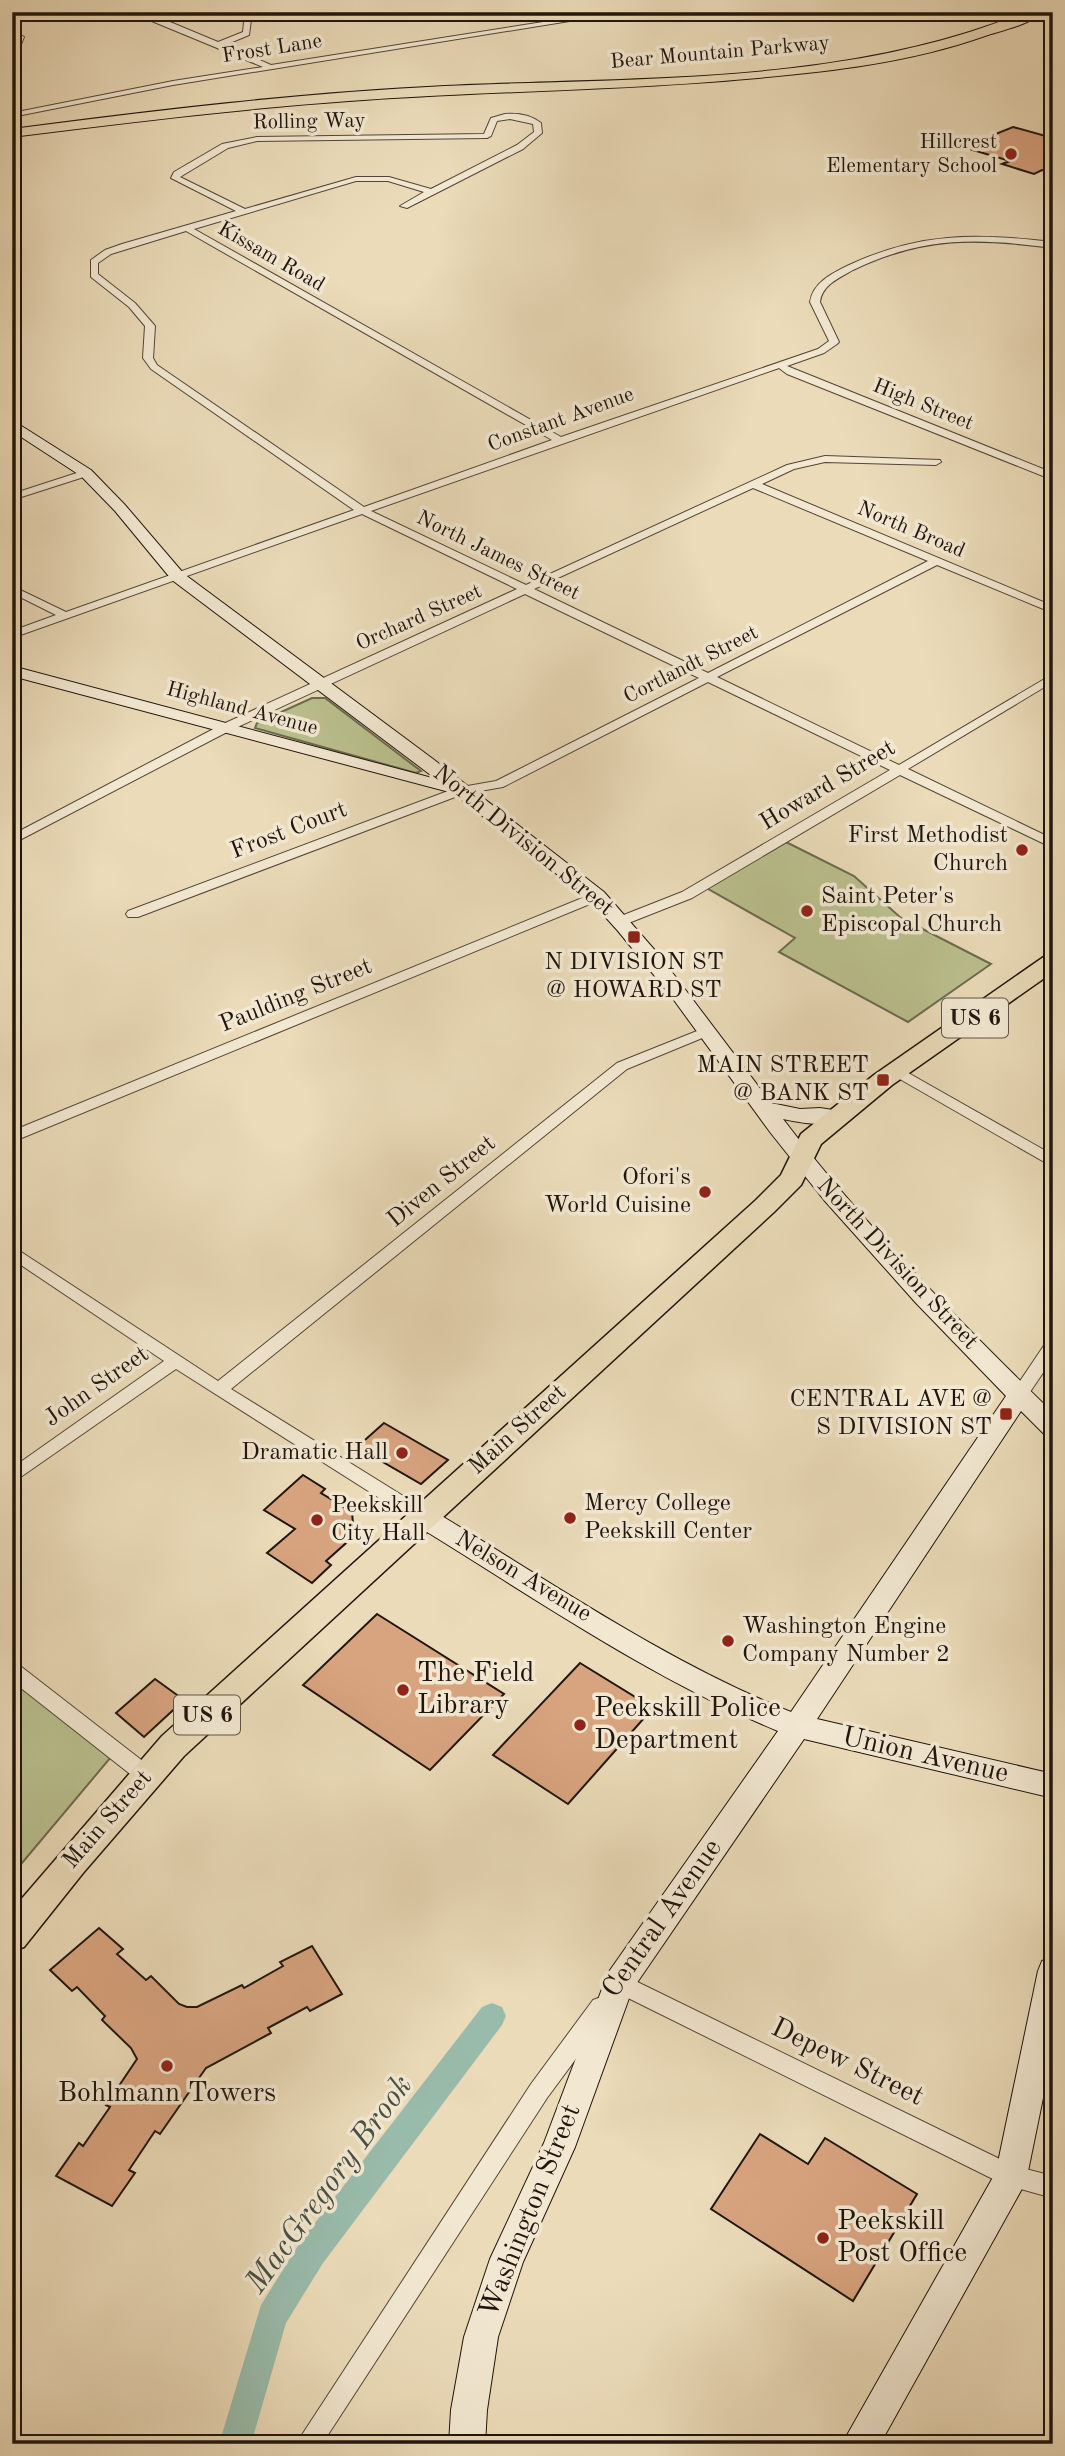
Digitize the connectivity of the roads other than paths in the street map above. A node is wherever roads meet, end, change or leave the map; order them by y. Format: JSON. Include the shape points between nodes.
{"nodes":[{"id":1,"x":142,"y":12,"type":"edge"},
{"id":2,"x":248,"y":12,"type":"edge"},
{"id":3,"x":622,"y":12,"type":"edge"},
{"id":4,"x":776,"y":12,"type":"edge"},
{"id":5,"x":987,"y":12,"type":"edge"},
{"id":6,"x":1019,"y":12,"type":"edge"},
{"id":7,"x":1037,"y":12,"type":"edge"},
{"id":8,"x":551,"y":13,"type":"edge"},
{"id":9,"x":560,"y":22,"type":"junction"},
{"id":10,"x":12,"y":31,"type":"edge"},
{"id":11,"x":17,"y":45,"type":"dead end"},
{"id":12,"x":217,"y":45,"type":"junction"},
{"id":13,"x":270,"y":68,"type":"junction"},
{"id":14,"x":399,"y":93,"type":"junction"},
{"id":15,"x":12,"y":115,"type":"edge"},
{"id":16,"x":12,"y":133,"type":"edge"},
{"id":17,"x":502,"y":147,"type":"dead end"},
{"id":18,"x":512,"y":151,"type":"junction"},
{"id":19,"x":428,"y":191,"type":"junction"},
{"id":20,"x":404,"y":206,"type":"dead end"},
{"id":21,"x":243,"y":211,"type":"junction"},
{"id":22,"x":185,"y":227,"type":"junction"},
{"id":23,"x":1053,"y":245,"type":"edge"},
{"id":24,"x":780,"y":365,"type":"junction"},
{"id":25,"x":12,"y":424,"type":"edge"},
{"id":26,"x":561,"y":441,"type":"junction"},
{"id":27,"x":936,"y":462,"type":"dead end"},
{"id":28,"x":86,"y":474,"type":"junction"},
{"id":29,"x":1053,"y":477,"type":"edge"},
{"id":30,"x":754,"y":485,"type":"junction"},
{"id":31,"x":12,"y":498,"type":"edge"},
{"id":32,"x":363,"y":511,"type":"junction"},
{"id":33,"x":935,"y":562,"type":"junction"},
{"id":34,"x":178,"y":577,"type":"junction"},
{"id":35,"x":12,"y":589,"type":"edge"},
{"id":36,"x":525,"y":591,"type":"junction"},
{"id":37,"x":1053,"y":610,"type":"edge"},
{"id":38,"x":66,"y":616,"type":"junction"},
{"id":39,"x":12,"y":635,"type":"edge"},
{"id":40,"x":12,"y":671,"type":"edge"},
{"id":41,"x":1053,"y":677,"type":"edge"},
{"id":42,"x":707,"y":679,"type":"junction"},
{"id":43,"x":320,"y":684,"type":"junction"},
{"id":44,"x":225,"y":728,"type":"junction"},
{"id":45,"x":897,"y":770,"type":"junction"},
{"id":46,"x":460,"y":791,"type":"junction"},
{"id":47,"x":12,"y":840,"type":"edge"},
{"id":48,"x":1053,"y":844,"type":"edge"},
{"id":49,"x":597,"y":896,"type":"junction"},
{"id":50,"x":133,"y":914,"type":"dead end"},
{"id":51,"x":621,"y":921,"type":"junction"},
{"id":52,"x":1053,"y":961,"type":"edge"},
{"id":53,"x":707,"y":1031,"type":"junction"},
{"id":54,"x":896,"y":1071,"type":"junction"},
{"id":55,"x":766,"y":1110,"type":"junction"},
{"id":56,"x":838,"y":1117,"type":"junction"},
{"id":57,"x":12,"y":1137,"type":"edge"},
{"id":58,"x":801,"y":1158,"type":"junction"},
{"id":59,"x":1053,"y":1162,"type":"edge"},
{"id":60,"x":12,"y":1251,"type":"edge"},
{"id":61,"x":1053,"y":1345,"type":"edge"},
{"id":62,"x":176,"y":1361,"type":"junction"},
{"id":63,"x":219,"y":1390,"type":"junction"},
{"id":64,"x":1020,"y":1394,"type":"junction"},
{"id":65,"x":1053,"y":1428,"type":"edge"},
{"id":66,"x":12,"y":1477,"type":"edge"},
{"id":67,"x":424,"y":1517,"type":"junction"},
{"id":68,"x":12,"y":1670,"type":"edge"},
{"id":69,"x":797,"y":1726,"type":"junction"},
{"id":70,"x":146,"y":1775,"type":"junction"},
{"id":71,"x":1053,"y":1786,"type":"edge"},
{"id":72,"x":12,"y":1936,"type":"edge"},
{"id":73,"x":1053,"y":1971,"type":"edge"},
{"id":74,"x":620,"y":1983,"type":"junction"},
{"id":75,"x":1011,"y":2176,"type":"junction"},
{"id":76,"x":1053,"y":2187,"type":"edge"},
{"id":77,"x":308,"y":2444,"type":"edge"},
{"id":78,"x":467,"y":2444,"type":"edge"},
{"id":79,"x":860,"y":2444,"type":"edge"}],
"edges":[{"from":1,"to":12,"type":"street"},
{"from":2,"to":12,"type":"street","via":[[246,33]]},
{"from":3,"to":9,"type":"street","name":"Frost Lane"},
{"from":4,"to":5,"type":"street"},
{"from":6,"to":14,"type":"highway","name":"Bear Mountain Parkway","via":[[944,40],[822,63]]},
{"from":7,"to":14,"type":"highway","name":"Bear Mountain Parkway","via":[[953,42],[819,67],[678,80]]},
{"from":8,"to":9,"type":"street"},
{"from":9,"to":13,"type":"street","name":"Frost Lane"},
{"from":10,"to":11,"type":"street","via":[[20,37]]},
{"from":12,"to":13,"type":"street"},
{"from":13,"to":15,"type":"street","name":"Frost Lane"},
{"from":14,"to":16,"type":"highway","name":"Bear Mountain Parkway"},
{"from":17,"to":18,"type":"street"},
{"from":18,"to":19,"type":"street"},
{"from":18,"to":21,"type":"street","name":"Rolling Way","via":[[538,133],[534,121],[498,118],[489,140],[257,139],[225,146],[177,174],[181,181]]},
{"from":19,"to":20,"type":"street"},
{"from":19,"to":21,"type":"street","name":"Kissam Road","via":[[389,179],[356,179]]},
{"from":21,"to":22,"type":"street","name":"Kissam Road"},
{"from":22,"to":26,"type":"street","name":"Kissam Road"},
{"from":22,"to":32,"type":"street","name":"North James Street","via":[[108,252],[94,262],[94,275],[150,326],[148,358],[154,367]]},
{"from":23,"to":24,"type":"street","name":"Constant Avenue","via":[[984,236],[941,238],[854,266],[824,284],[815,296],[834,342],[818,353]]},
{"from":24,"to":26,"type":"street","name":"Constant Avenue"},
{"from":24,"to":29,"type":"street","name":"High Street"},
{"from":25,"to":28,"type":"street","name":"North Division Street"},
{"from":26,"to":32,"type":"street","name":"Constant Avenue"},
{"from":27,"to":30,"type":"street","name":"Orchard Street","via":[[825,459],[791,467]]},
{"from":28,"to":31,"type":"street"},
{"from":28,"to":34,"type":"street","name":"North Division Street"},
{"from":30,"to":33,"type":"street","name":"North Broad"},
{"from":30,"to":36,"type":"street","name":"Orchard Street"},
{"from":32,"to":34,"type":"street","name":"Constant Avenue"},
{"from":32,"to":36,"type":"street","name":"North James Street"},
{"from":33,"to":37,"type":"street","name":"North Broad"},
{"from":33,"to":42,"type":"street","name":"Cortlandt Street"},
{"from":34,"to":38,"type":"street","name":"Constant Avenue"},
{"from":34,"to":43,"type":"street","name":"North Division Street"},
{"from":35,"to":38,"type":"street"},
{"from":36,"to":42,"type":"street","name":"North James Street"},
{"from":36,"to":43,"type":"street","name":"Orchard Street"},
{"from":38,"to":39,"type":"street","name":"Constant Avenue"},
{"from":40,"to":44,"type":"street","name":"Highland Avenue"},
{"from":41,"to":45,"type":"street","name":"Howard Street"},
{"from":42,"to":45,"type":"street","name":"North James Street"},
{"from":42,"to":46,"type":"street","name":"Cortlandt Street","via":[[499,785]]},
{"from":43,"to":44,"type":"street","name":"Orchard Street"},
{"from":43,"to":46,"type":"street","name":"North Division Street"},
{"from":44,"to":46,"type":"street","name":"Highland Avenue"},
{"from":44,"to":47,"type":"street","name":"Orchard Street"},
{"from":45,"to":48,"type":"street","name":"North James Street"},
{"from":45,"to":51,"type":"street","name":"Howard Street","via":[[687,895]]},
{"from":46,"to":49,"type":"street","name":"North Division Street"},
{"from":46,"to":50,"type":"street","name":"Frost Court"},
{"from":49,"to":51,"type":"street","name":"North Division Street"},
{"from":49,"to":57,"type":"street","name":"Paulding Street"},
{"from":51,"to":53,"type":"street","name":"North Division Street"},
{"from":52,"to":54,"type":"main road","name":"Main Street","number":"US 6"},
{"from":53,"to":55,"type":"street","name":"North Division Street"},
{"from":53,"to":63,"type":"street","name":"Diven Street","via":[[622,1066]]},
{"from":54,"to":56,"type":"main road","name":"Main Street","number":"US 6"},
{"from":54,"to":59,"type":"street"},
{"from":55,"to":56,"type":"street"},
{"from":55,"to":58,"type":"street","name":"North Division Street"},
{"from":56,"to":58,"type":"main road","name":"Main Street","number":"US 6","via":[[810,1140]]},
{"from":58,"to":64,"type":"street","name":"North Division Street","via":[[898,1270]]},
{"from":58,"to":67,"type":"main road","name":"Main Street","number":"US 6","via":[[792,1179],[765,1206]]},
{"from":60,"to":62,"type":"street","name":"Nelson Avenue"},
{"from":61,"to":64,"type":"street"},
{"from":62,"to":63,"type":"street","name":"Nelson Avenue"},
{"from":62,"to":66,"type":"street","name":"John Street"},
{"from":63,"to":67,"type":"street","name":"Nelson Avenue"},
{"from":64,"to":65,"type":"street","name":"North Division Street"},
{"from":64,"to":69,"type":"street","name":"Central Avenue"},
{"from":67,"to":69,"type":"street","name":"Nelson Avenue","via":[[671,1668]]},
{"from":67,"to":70,"type":"main road","name":"Main Street","number":"US 6"},
{"from":68,"to":70,"type":"street"},
{"from":69,"to":71,"type":"street","name":"Union Avenue"},
{"from":69,"to":74,"type":"street","name":"Central Avenue"},
{"from":70,"to":72,"type":"main road","name":"Main Street","number":"US 6"},
{"from":73,"to":75,"type":"street"},
{"from":74,"to":75,"type":"street","name":"Depew Street"},
{"from":74,"to":77,"type":"street","name":"Central Avenue","via":[[539,2091]]},
{"from":74,"to":78,"type":"street","name":"Washington Street","via":[[559,2147],[507,2259],[481,2337]]},
{"from":75,"to":76,"type":"street","name":"Depew Street"},
{"from":75,"to":79,"type":"street"}]}
